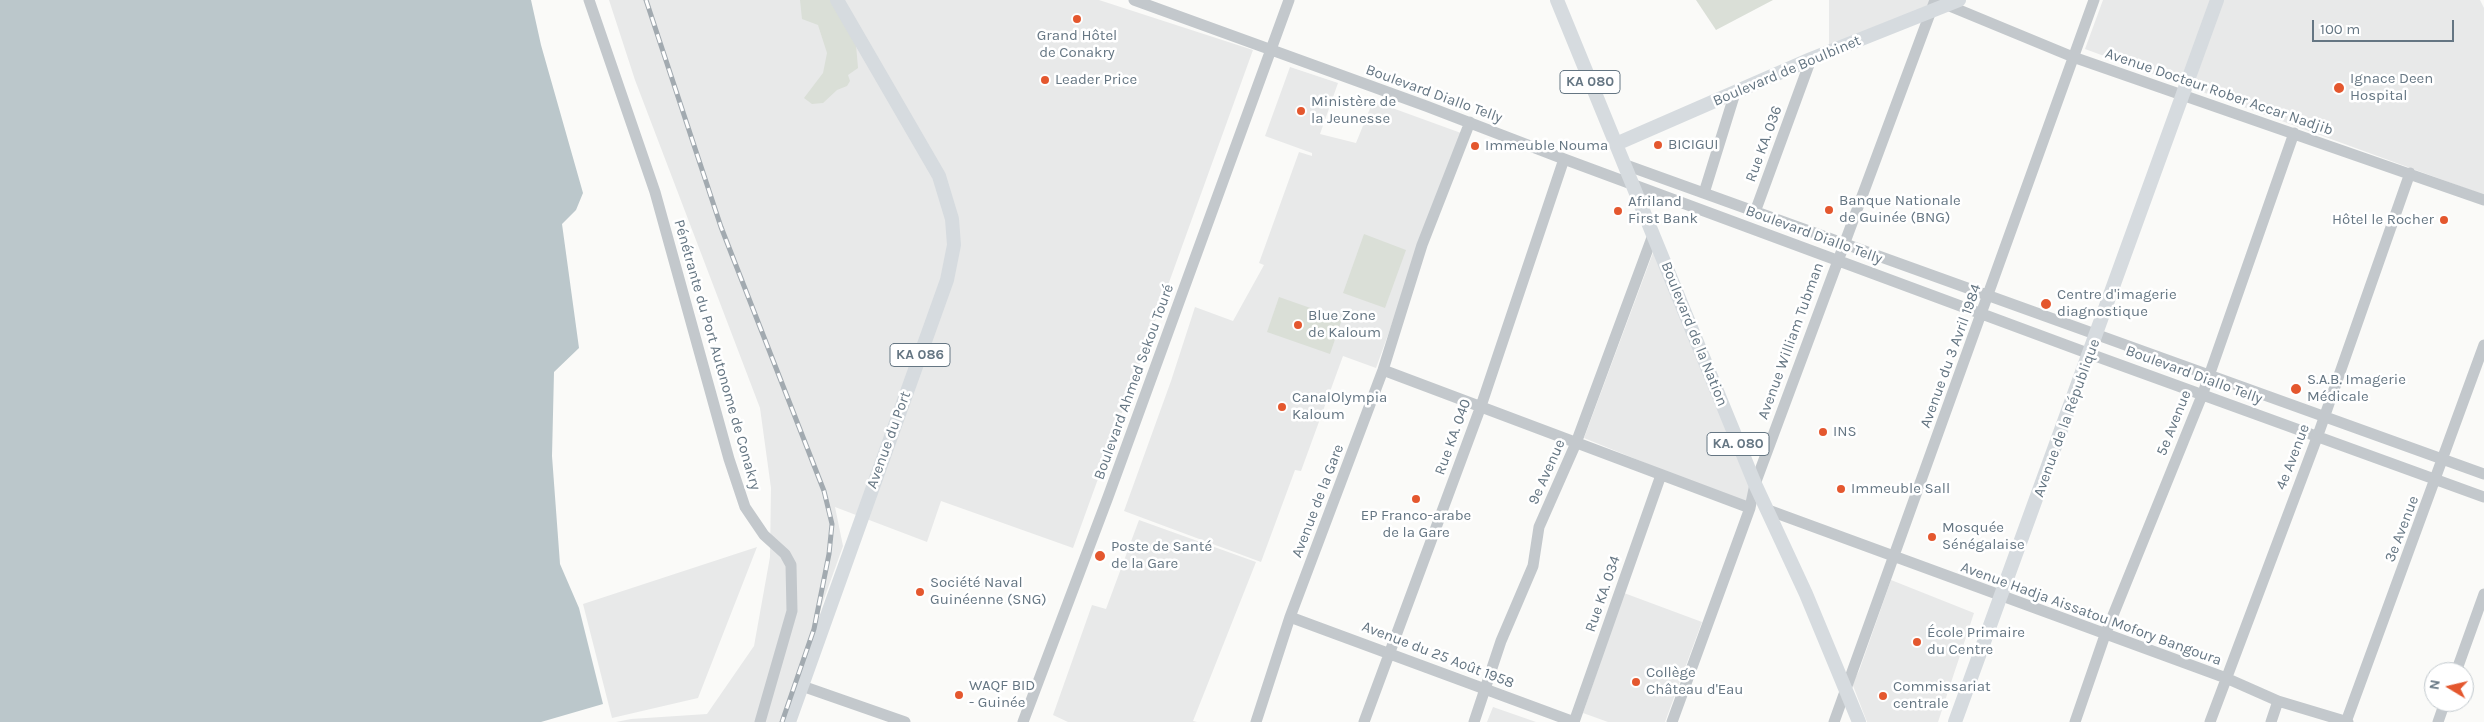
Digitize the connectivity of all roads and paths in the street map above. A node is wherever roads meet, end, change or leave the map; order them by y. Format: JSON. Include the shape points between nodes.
{"nodes":[{"id":1,"x":590,"y":0,"type":"edge"},
{"id":2,"x":837,"y":0,"type":"edge"},
{"id":3,"x":1134,"y":0,"type":"edge"},
{"id":4,"x":1289,"y":0,"type":"edge"},
{"id":5,"x":1557,"y":0,"type":"edge"},
{"id":6,"x":2094,"y":0,"type":"edge"},
{"id":7,"x":2217,"y":0,"type":"edge"},
{"id":8,"x":1943,"y":4,"type":"edge"},
{"id":9,"x":1271,"y":51,"type":"junction"},
{"id":10,"x":2073,"y":57,"type":"junction"},
{"id":11,"x":1811,"y":59,"type":"junction"},
{"id":12,"x":1735,"y":93,"type":"junction"},
{"id":13,"x":2182,"y":96,"type":"junction"},
{"id":14,"x":1470,"y":122,"type":"junction"},
{"id":15,"x":2294,"y":133,"type":"junction"},
{"id":16,"x":1616,"y":144,"type":"junction"},
{"id":17,"x":1564,"y":159,"type":"junction"},
{"id":18,"x":1623,"y":164,"type":"junction"},
{"id":19,"x":2410,"y":173,"type":"junction"},
{"id":20,"x":1631,"y":183,"type":"junction"},
{"id":21,"x":1704,"y":193,"type":"junction"},
{"id":22,"x":2484,"y":200,"type":"edge"},
{"id":23,"x":1755,"y":212,"type":"junction"},
{"id":24,"x":1653,"y":235,"type":"junction"},
{"id":25,"x":1845,"y":244,"type":"junction"},
{"id":26,"x":1837,"y":260,"type":"junction"},
{"id":27,"x":1988,"y":296,"type":"junction"},
{"id":28,"x":1982,"y":312,"type":"junction"},
{"id":29,"x":2098,"y":334,"type":"junction"},
{"id":30,"x":2484,"y":345,"type":"edge"},
{"id":31,"x":2090,"y":354,"type":"junction"},
{"id":32,"x":1383,"y":370,"type":"junction"},
{"id":33,"x":2209,"y":375,"type":"junction"},
{"id":34,"x":2203,"y":393,"type":"junction"},
{"id":35,"x":1481,"y":406,"type":"junction"},
{"id":36,"x":2324,"y":417,"type":"junction"},
{"id":37,"x":2318,"y":435,"type":"junction"},
{"id":38,"x":1576,"y":443,"type":"junction"},
{"id":39,"x":2443,"y":460,"type":"junction"},
{"id":40,"x":2484,"y":474,"type":"edge"},
{"id":41,"x":1661,"y":475,"type":"junction"},
{"id":42,"x":2436,"y":479,"type":"junction"},
{"id":43,"x":1755,"y":484,"type":"junction"},
{"id":44,"x":2484,"y":496,"type":"edge"},
{"id":45,"x":1750,"y":508,"type":"junction"},
{"id":46,"x":1768,"y":510,"type":"junction"},
{"id":47,"x":1894,"y":558,"type":"junction"},
{"id":48,"x":2484,"y":594,"type":"edge"},
{"id":49,"x":2001,"y":597,"type":"junction"},
{"id":50,"x":1290,"y":616,"type":"junction"},
{"id":51,"x":2105,"y":635,"type":"junction"},
{"id":52,"x":1389,"y":652,"type":"junction"},
{"id":53,"x":2460,"y":662,"type":"edge"},
{"id":54,"x":2226,"y":678,"type":"junction"},
{"id":55,"x":802,"y":686,"type":"junction"},
{"id":56,"x":1486,"y":689,"type":"junction"},
{"id":57,"x":1846,"y":691,"type":"junction"},
{"id":58,"x":2278,"y":701,"type":"junction"},
{"id":59,"x":760,"y":722,"type":"edge"},
{"id":60,"x":789,"y":722,"type":"edge"},
{"id":61,"x":904,"y":722,"type":"edge"},
{"id":62,"x":1023,"y":722,"type":"edge"},
{"id":63,"x":1256,"y":722,"type":"edge"},
{"id":64,"x":1364,"y":722,"type":"edge"},
{"id":65,"x":1474,"y":722,"type":"edge"},
{"id":66,"x":1574,"y":722,"type":"edge"},
{"id":67,"x":1672,"y":722,"type":"edge"},
{"id":68,"x":1834,"y":722,"type":"edge"},
{"id":69,"x":1859,"y":722,"type":"edge"},
{"id":70,"x":1955,"y":722,"type":"edge"},
{"id":71,"x":2075,"y":722,"type":"edge"},
{"id":72,"x":2210,"y":722,"type":"edge"},
{"id":73,"x":2271,"y":722,"type":"edge"},
{"id":74,"x":2347,"y":722,"type":"edge"}],
"edges":[{"from":1,"to":59,"type":"street","name":"Pénétrante du Port Autonome de Conakry","via":[[655,192],[745,508],[791,565],[792,611]]},
{"from":2,"to":55,"type":"main road","name":"Avenue du Port","number":"KA 086","via":[[939,176],[952,219],[954,245],[947,280]]},
{"from":3,"to":9,"type":"street","name":"Boulevard Diallo Telly"},
{"from":4,"to":9,"type":"street","name":"Boulevard Ahmed Sekou Touré"},
{"from":5,"to":16,"type":"main road","name":"Boulevard de la Nation","number":"KA 080"},
{"from":6,"to":10,"type":"street","name":"Avenue du 3 Avril 1984"},
{"from":7,"to":13,"type":"main road","name":"Avenue de la République"},
{"from":8,"to":10,"type":"street","name":"Avenue Docteur Rober Accar Nadjib"},
{"from":8,"to":11,"type":"main road","name":"Boulevard de Boulbinet"},
{"from":8,"to":25,"type":"street","name":"Avenue William Tubman"},
{"from":9,"to":14,"type":"street","name":"Boulevard Diallo Telly"},
{"from":9,"to":62,"type":"street","name":"Boulevard Ahmed Sekou Touré"},
{"from":10,"to":13,"type":"street","name":"Avenue Docteur Rober Accar Nadjib"},
{"from":10,"to":27,"type":"street","name":"Avenue du 3 Avril 1984"},
{"from":11,"to":12,"type":"main road","name":"Boulevard de Boulbinet"},
{"from":11,"to":23,"type":"street","name":"Rue KA. 036"},
{"from":12,"to":16,"type":"main road","name":"Boulevard de Boulbinet"},
{"from":12,"to":21,"type":"street"},
{"from":13,"to":15,"type":"street","name":"Avenue Docteur Rober Accar Nadjib"},
{"from":13,"to":29,"type":"main road","name":"Avenue de la République"},
{"from":14,"to":17,"type":"street","name":"Boulevard Diallo Telly"},
{"from":14,"to":32,"type":"street","name":"Avenue de la Gare","via":[[1422,245]]},
{"from":15,"to":19,"type":"street","name":"Avenue Docteur Rober Accar Nadjib"},
{"from":15,"to":33,"type":"street","name":"5e Avenue"},
{"from":16,"to":18,"type":"main road","name":"Boulevard de la Nation","number":"KA 080"},
{"from":17,"to":20,"type":"street","name":"Boulevard Diallo Telly"},
{"from":17,"to":35,"type":"street","name":"Rue KA. 040"},
{"from":18,"to":20,"type":"main road","name":"Boulevard de la Nation","number":"KA. 080"},
{"from":18,"to":21,"type":"street","name":"Boulevard Diallo Telly"},
{"from":19,"to":22,"type":"street","name":"Avenue Docteur Rober Accar Nadjib"},
{"from":19,"to":36,"type":"street","name":"4e Avenue"},
{"from":20,"to":24,"type":"main road","name":"Boulevard de la Nation","number":"KA. 080"},
{"from":20,"to":26,"type":"street","name":"Boulevard Diallo Telly"},
{"from":21,"to":23,"type":"street","name":"Boulevard Diallo Telly"},
{"from":23,"to":25,"type":"street","name":"Boulevard Diallo Telly"},
{"from":24,"to":38,"type":"street","name":"9e Avenue"},
{"from":24,"to":43,"type":"main road","name":"Boulevard de la Nation","number":"KA. 080"},
{"from":25,"to":26,"type":"street","name":"Avenue William Tubman"},
{"from":25,"to":27,"type":"street","name":"Boulevard Diallo Telly"},
{"from":26,"to":28,"type":"street","name":"Boulevard Diallo Telly"},
{"from":26,"to":43,"type":"street","name":"Avenue William Tubman"},
{"from":27,"to":28,"type":"street","name":"Avenue du 3 Avril 1984"},
{"from":27,"to":29,"type":"street","name":"Boulevard Diallo Telly"},
{"from":28,"to":31,"type":"street","name":"Boulevard Diallo Telly"},
{"from":28,"to":47,"type":"street","name":"Avenue du 3 Avril 1984"},
{"from":29,"to":31,"type":"main road","name":"Avenue de la République"},
{"from":29,"to":33,"type":"street","name":"Boulevard Diallo Telly"},
{"from":30,"to":39,"type":"street","name":"3e Avenue"},
{"from":31,"to":34,"type":"street","name":"Boulevard Diallo Telly"},
{"from":31,"to":49,"type":"main road","name":"Avenue de la République"},
{"from":32,"to":35,"type":"street"},
{"from":32,"to":50,"type":"street","name":"Avenue de la Gare"},
{"from":33,"to":34,"type":"street","name":"5e Avenue"},
{"from":33,"to":36,"type":"street","name":"Boulevard Diallo Telly"},
{"from":34,"to":37,"type":"street","name":"Boulevard Diallo Telly"},
{"from":34,"to":51,"type":"street","name":"5e Avenue"},
{"from":35,"to":38,"type":"street"},
{"from":35,"to":52,"type":"street","name":"Rue KA. 040"},
{"from":36,"to":37,"type":"street","name":"4e Avenue"},
{"from":36,"to":39,"type":"street","name":"Boulevard Diallo Telly"},
{"from":37,"to":42,"type":"street","name":"Boulevard Diallo Telly"},
{"from":37,"to":54,"type":"street","name":"4e Avenue"},
{"from":38,"to":41,"type":"street"},
{"from":38,"to":56,"type":"street","name":"9e Avenue","via":[[1539,527],[1533,566],[1501,641]]},
{"from":39,"to":40,"type":"street","name":"Boulevard Diallo Telly"},
{"from":39,"to":42,"type":"street","name":"3e Avenue"},
{"from":41,"to":45,"type":"street"},
{"from":41,"to":66,"type":"street","name":"Rue KA. 034"},
{"from":42,"to":44,"type":"street","name":"Boulevard Diallo Telly"},
{"from":42,"to":74,"type":"street","name":"3e Avenue"},
{"from":43,"to":45,"type":"street","name":"Avenue William Tubman"},
{"from":43,"to":46,"type":"main road","name":"Boulevard de la Nation","number":"KA. 080"},
{"from":45,"to":67,"type":"street","name":"Avenue William Tubman"},
{"from":46,"to":47,"type":"street","name":"Avenue Hadja Aissatou Mofory Bangoura"},
{"from":46,"to":57,"type":"main road","name":"Boulevard de la Nation","number":"KA. 080"},
{"from":47,"to":49,"type":"street","name":"Avenue Hadja Aissatou Mofory Bangoura"},
{"from":47,"to":57,"type":"street","name":"Avenue du 3 Avril 1984"},
{"from":48,"to":53,"type":"street"},
{"from":49,"to":51,"type":"street","name":"Avenue Hadja Aissatou Mofory Bangoura"},
{"from":49,"to":70,"type":"main road","name":"Avenue de la République"},
{"from":50,"to":52,"type":"street","name":"Avenue du 25 Août 1958"},
{"from":50,"to":63,"type":"street","name":"Avenue de la Gare"},
{"from":51,"to":54,"type":"street","name":"Avenue Hadja Aissatou Mofory Bangoura"},
{"from":51,"to":71,"type":"street","name":"5e Avenue"},
{"from":52,"to":56,"type":"street","name":"Avenue du 25 Août 1958"},
{"from":52,"to":64,"type":"street","name":"Rue KA. 040"},
{"from":54,"to":58,"type":"street","name":"Avenue Hadja Aissatou Mofory Bangoura"},
{"from":54,"to":72,"type":"street","name":"4e Avenue"},
{"from":55,"to":60,"type":"main road","name":"Avenue du Port","number":"KA 086"},
{"from":55,"to":61,"type":"street"},
{"from":56,"to":65,"type":"street","name":"9e Avenue"},
{"from":56,"to":66,"type":"street","name":"Avenue du 25 Août 1958"},
{"from":57,"to":68,"type":"street","name":"Avenue du 3 Avril 1984"},
{"from":57,"to":69,"type":"main road","name":"Boulevard de la Nation","number":"KA. 080"},
{"from":58,"to":73,"type":"street"},
{"from":58,"to":74,"type":"street","name":"Avenue Hadja Aissatou Mofory Bangoura"}]}
